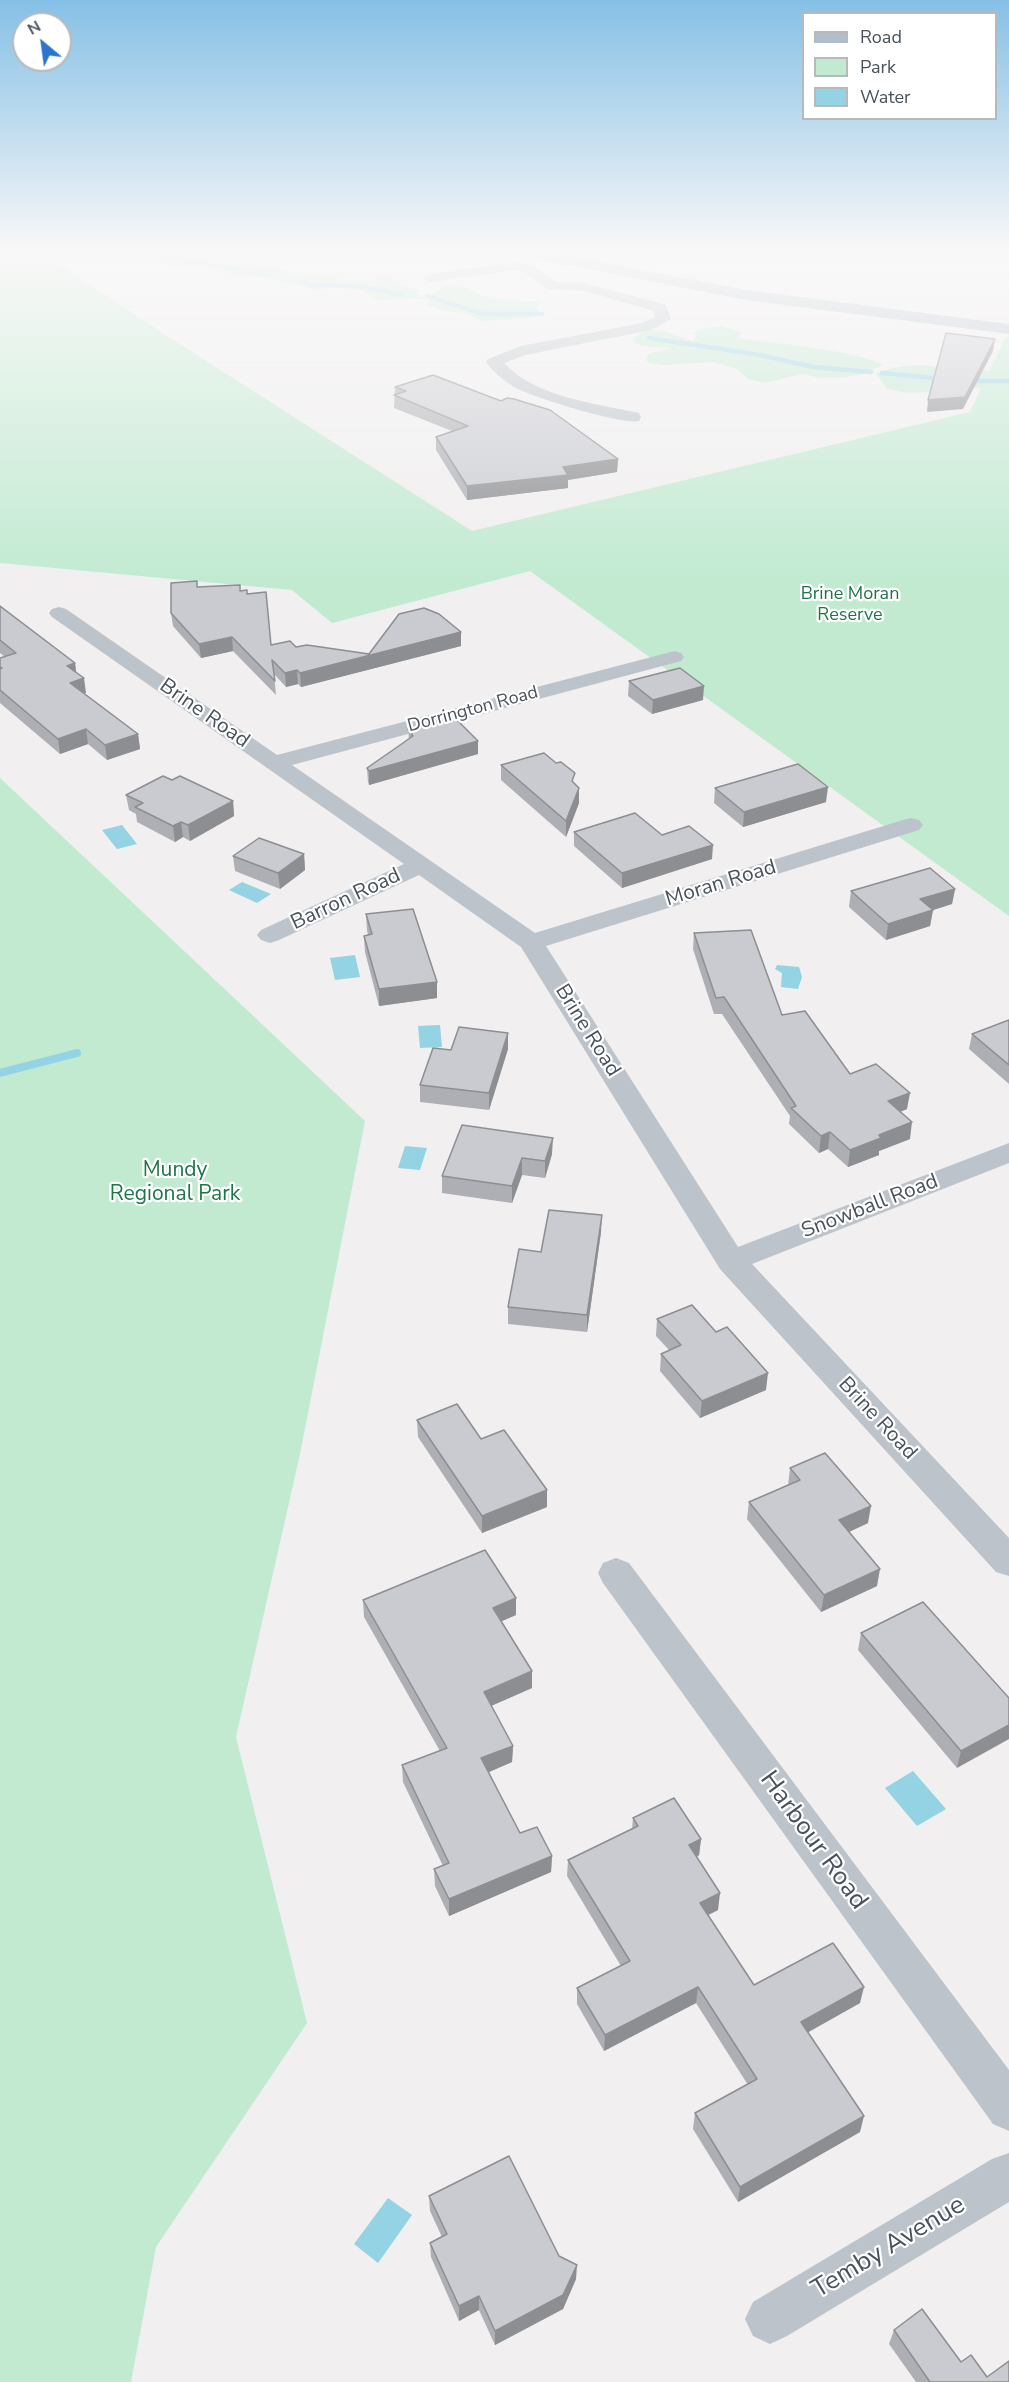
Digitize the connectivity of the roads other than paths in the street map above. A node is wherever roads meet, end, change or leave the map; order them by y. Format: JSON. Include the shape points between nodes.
{"nodes":[{"id":1,"x":496,"y":361,"type":"edge"},
{"id":2,"x":633,"y":417,"type":"dead end"},
{"id":3,"x":59,"y":613,"type":"dead end"},
{"id":4,"x":674,"y":657,"type":"dead end"},
{"id":5,"x":273,"y":762,"type":"junction"},
{"id":6,"x":911,"y":825,"type":"dead end"},
{"id":7,"x":422,"y":866,"type":"junction"},
{"id":8,"x":270,"y":935,"type":"dead end"},
{"id":9,"x":531,"y":942,"type":"junction"},
{"id":10,"x":1009,"y":1152,"type":"edge"},
{"id":11,"x":731,"y":1261,"type":"junction"},
{"id":12,"x":1009,"y":1562,"type":"edge"},
{"id":13,"x":616,"y":1573,"type":"dead end"},
{"id":14,"x":1009,"y":2108,"type":"edge"},
{"id":15,"x":1009,"y":2176,"type":"edge"},
{"id":16,"x":770,"y":2319,"type":"dead end"}],
"edges":[{"from":1,"to":2,"type":"street","via":[[502,373],[528,390]]},
{"from":3,"to":5,"type":"street","name":"Brine Road"},
{"from":4,"to":5,"type":"street","name":"Dorrington Road"},
{"from":5,"to":7,"type":"street","name":"Brine Road"},
{"from":6,"to":9,"type":"street","name":"Moran Road"},
{"from":7,"to":8,"type":"street","name":"Barron Road"},
{"from":7,"to":9,"type":"street","name":"Brine Road"},
{"from":9,"to":11,"type":"street","name":"Brine Road"},
{"from":10,"to":11,"type":"street","name":"Snowball Road"},
{"from":11,"to":12,"type":"street","name":"Brine Road"},
{"from":13,"to":14,"type":"street","name":"Harbour Road"},
{"from":15,"to":16,"type":"street","name":"Temby Avenue"}]}
